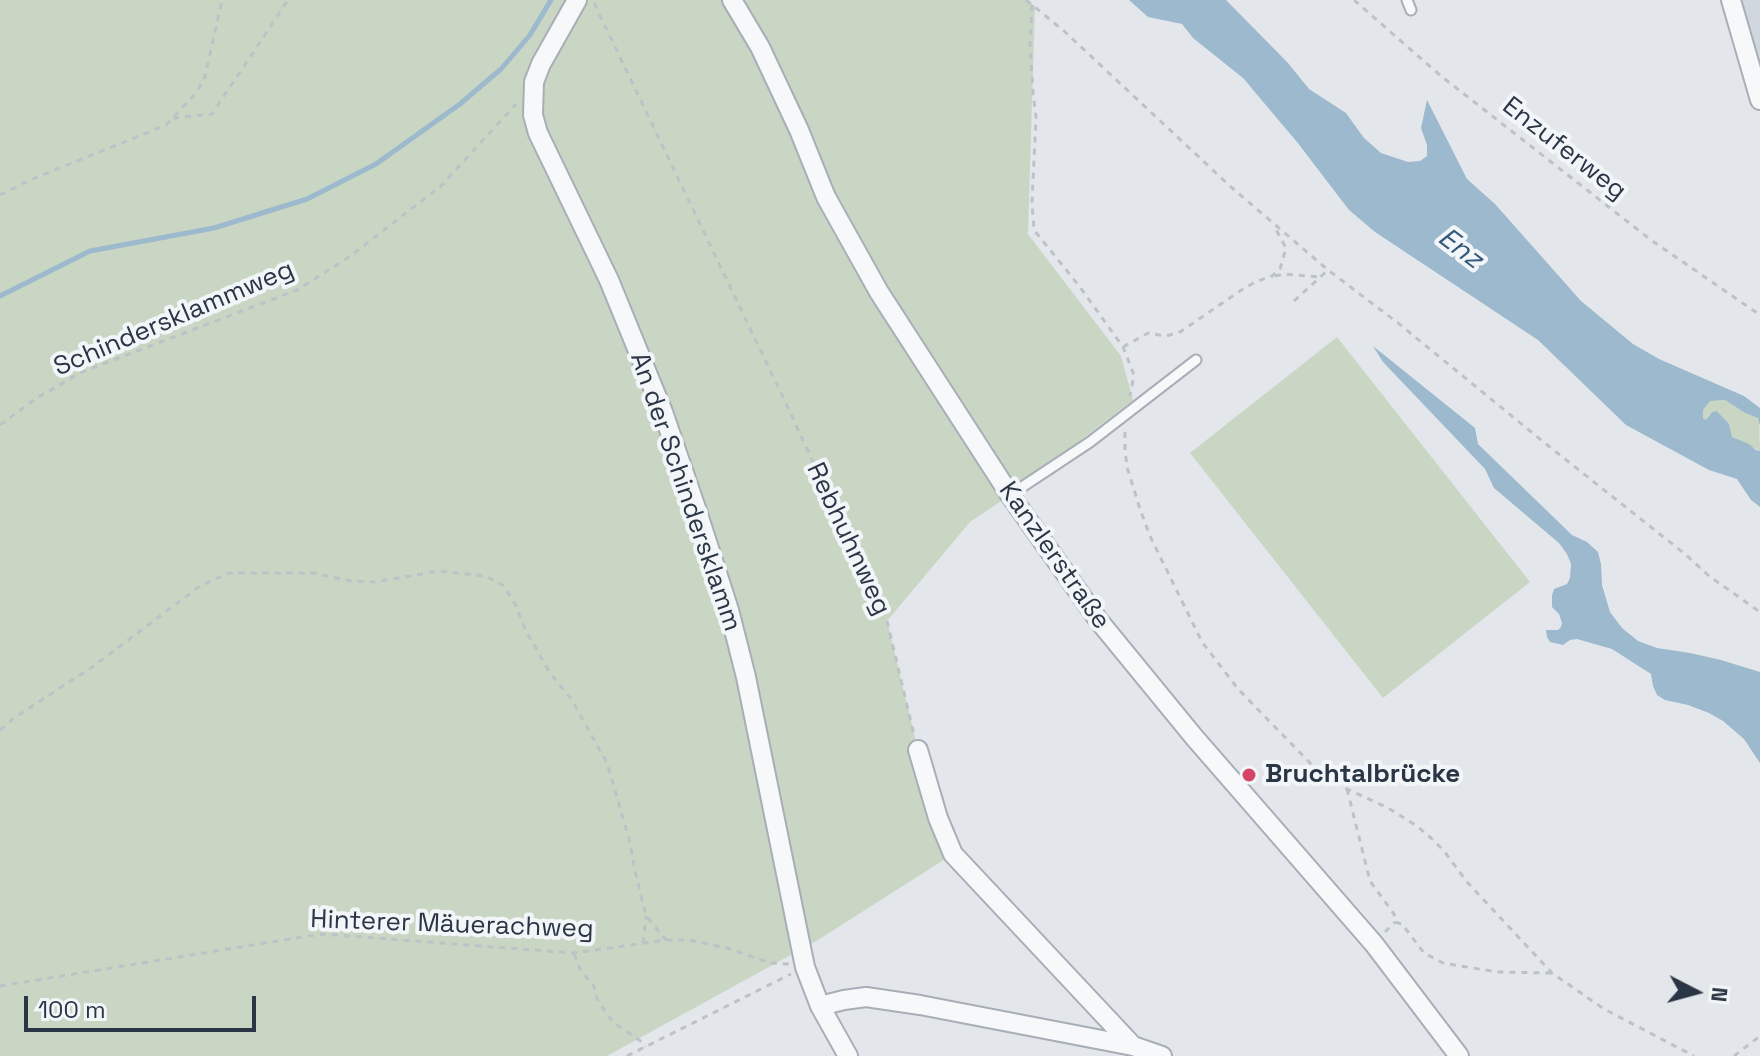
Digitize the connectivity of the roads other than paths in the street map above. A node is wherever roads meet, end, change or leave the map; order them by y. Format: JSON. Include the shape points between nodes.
{"nodes":[{"id":1,"x":577,"y":0,"type":"edge"},
{"id":2,"x":732,"y":0,"type":"edge"},
{"id":3,"x":1407,"y":0,"type":"edge"},
{"id":4,"x":1731,"y":0,"type":"edge"},
{"id":5,"x":1411,"y":10,"type":"dead end"},
{"id":6,"x":1760,"y":100,"type":"edge"},
{"id":7,"x":1196,"y":360,"type":"dead end"},
{"id":8,"x":1010,"y":495,"type":"junction"},
{"id":9,"x":918,"y":750,"type":"road end"},
{"id":10,"x":820,"y":1006,"type":"junction"},
{"id":11,"x":1133,"y":1046,"type":"junction"},
{"id":12,"x":848,"y":1056,"type":"edge"},
{"id":13,"x":1162,"y":1056,"type":"edge"},
{"id":14,"x":1459,"y":1056,"type":"edge"}],
"edges":[{"from":1,"to":10,"type":"street","name":"An der Schindersklamm","via":[[534,82],[533,115],[663,412],[729,610],[805,967]]},
{"from":2,"to":8,"type":"street","name":"Kanzlerstraße","via":[[760,47],[826,197],[871,278]]},
{"from":3,"to":5,"type":"lane"},
{"from":4,"to":6,"type":"street"},
{"from":7,"to":8,"type":"lane","via":[[1090,442]]},
{"from":8,"to":14,"type":"street","name":"Kanzlerstraße","via":[[1099,621],[1374,944]]},
{"from":9,"to":11,"type":"street","via":[[953,854]]},
{"from":10,"to":11,"type":"street","via":[[866,997]]},
{"from":10,"to":12,"type":"street","name":"An der Schindersklamm"},
{"from":11,"to":13,"type":"street"}]}
